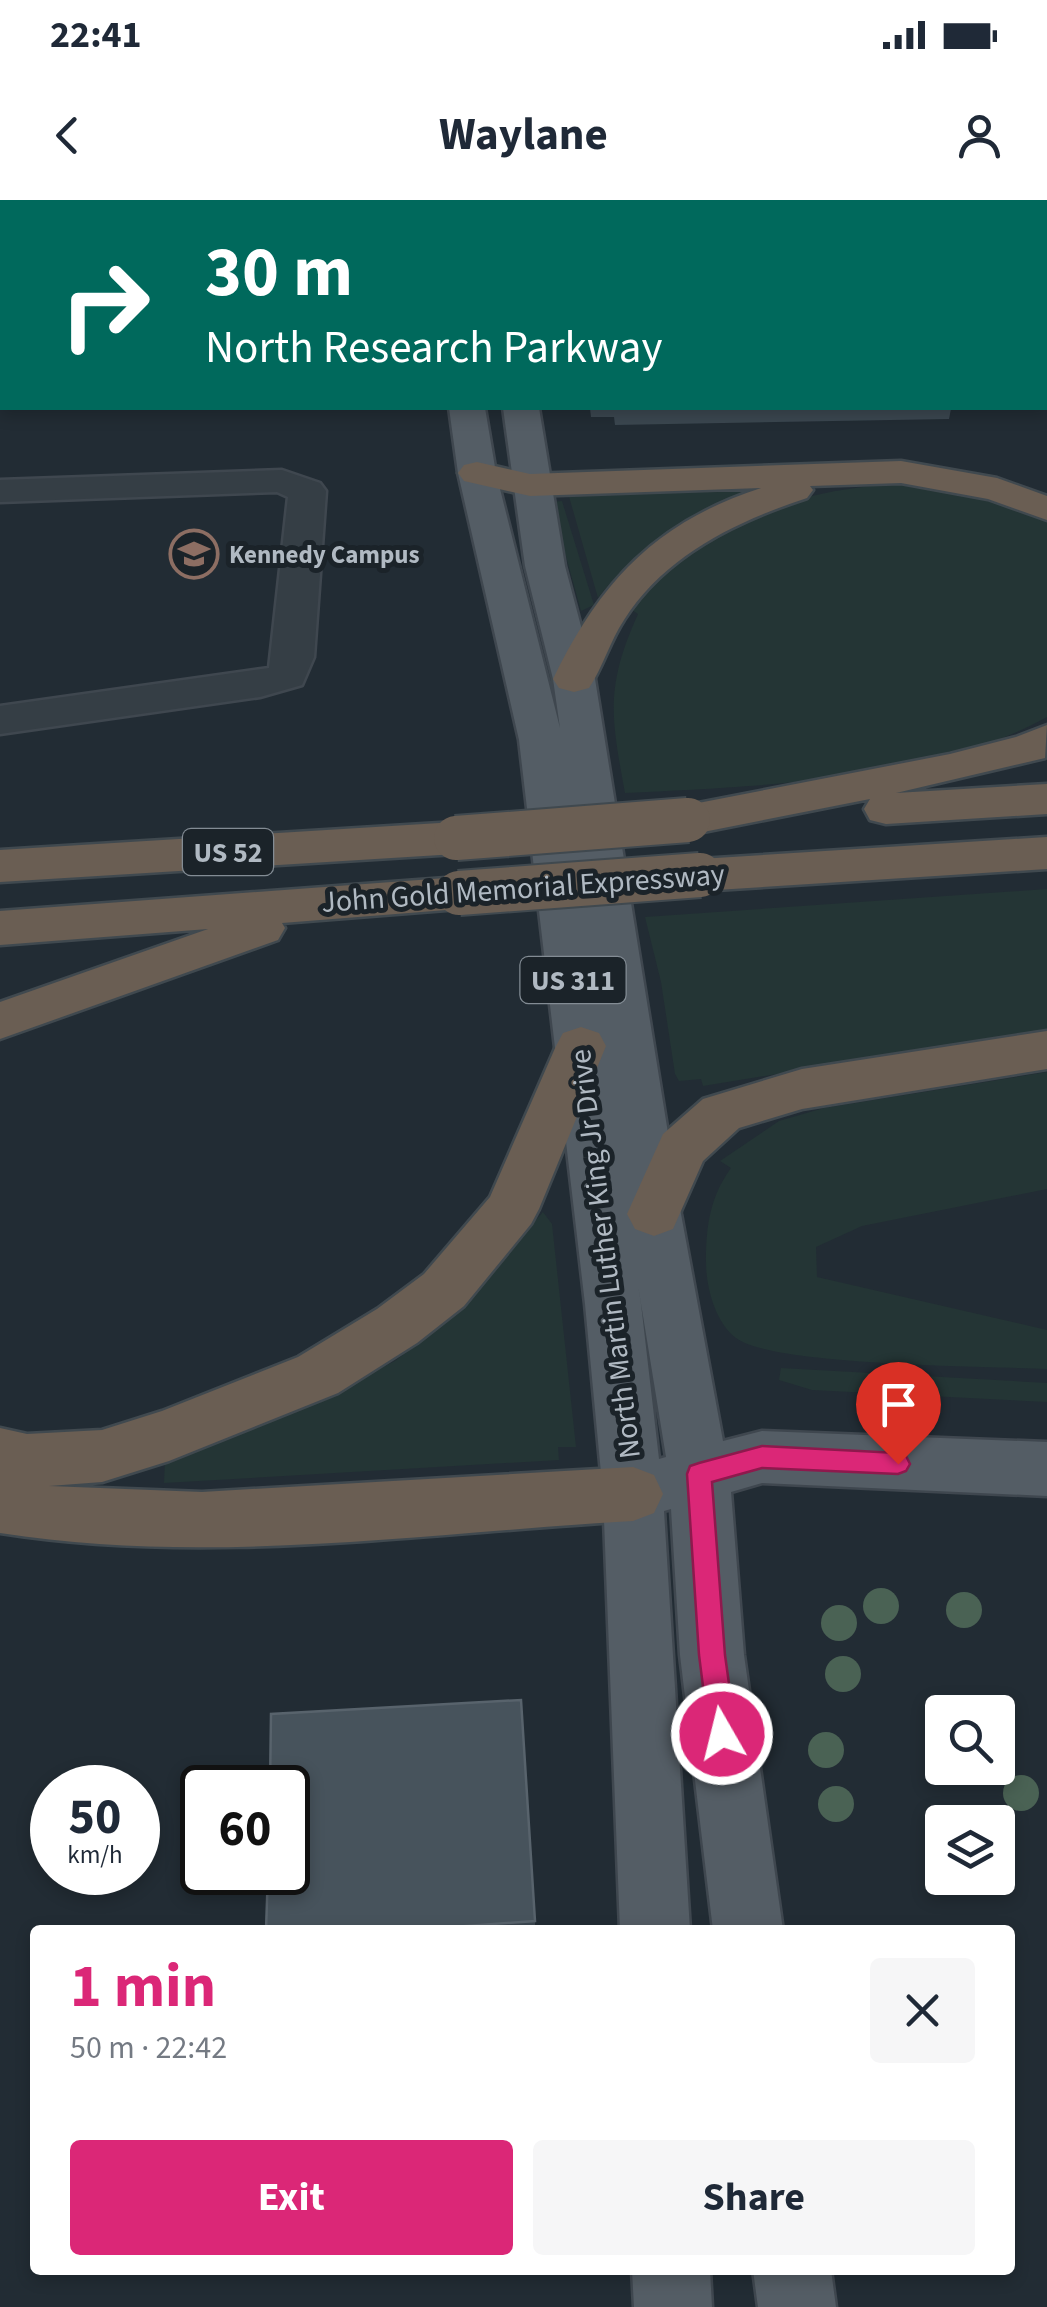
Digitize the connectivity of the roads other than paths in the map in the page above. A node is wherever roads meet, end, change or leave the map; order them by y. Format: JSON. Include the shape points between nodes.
{"nodes":[{"id":1,"x":467,"y":410,"type":"edge"},
{"id":2,"x":520,"y":410,"type":"edge"},
{"id":3,"x":528,"y":472,"type":"junction"},
{"id":4,"x":855,"y":472,"type":"junction"},
{"id":5,"x":477,"y":473,"type":"junction"},
{"id":6,"x":1047,"y":478,"type":"edge"},
{"id":7,"x":0,"y":491,"type":"edge"},
{"id":8,"x":1047,"y":509,"type":"edge"},
{"id":9,"x":574,"y":679,"type":"junction"},
{"id":10,"x":0,"y":720,"type":"edge"},
{"id":11,"x":1047,"y":739,"type":"edge"},
{"id":12,"x":1047,"y":799,"type":"edge"},
{"id":13,"x":688,"y":820,"type":"junction"},
{"id":14,"x":1047,"y":853,"type":"edge"},
{"id":15,"x":0,"y":866,"type":"edge"},
{"id":16,"x":340,"y":901,"type":"junction"},
{"id":17,"x":0,"y":928,"type":"edge"},
{"id":18,"x":0,"y":1021,"type":"edge"},
{"id":19,"x":581,"y":1046,"type":"junction"},
{"id":20,"x":1047,"y":1050,"type":"edge"},
{"id":21,"x":654,"y":1214,"type":"junction"},
{"id":22,"x":0,"y":1454,"type":"edge"},
{"id":23,"x":1047,"y":1469,"type":"edge"},
{"id":24,"x":699,"y":1474,"type":"junction"},
{"id":25,"x":633,"y":1494,"type":"junction"},
{"id":26,"x":0,"y":1506,"type":"edge"},
{"id":27,"x":655,"y":1925,"type":"edge"},
{"id":28,"x":747,"y":1925,"type":"edge"},
{"id":29,"x":671,"y":2275,"type":"edge"},
{"id":30,"x":793,"y":2275,"type":"edge"},
{"id":31,"x":672,"y":2307,"type":"edge"},
{"id":32,"x":797,"y":2307,"type":"edge"}],
"edges":[{"from":1,"to":5,"type":"main road","name":"North Martin Luther King Jr Drive","number":"US 311"},
{"from":2,"to":3,"type":"main road","name":"North Martin Luther King Jr Drive","number":"US 311"},
{"from":3,"to":4,"type":"highway"},
{"from":3,"to":5,"type":"highway"},
{"from":3,"to":6,"type":"highway","via":[[758,451],[926,451],[1014,465]]},
{"from":3,"to":9,"type":"main road","name":"North Martin Luther King Jr Drive","number":"US 311"},
{"from":4,"to":8,"type":"highway","via":[[964,480]]},
{"from":4,"to":9,"type":"highway","via":[[727,514],[645,566],[608,612]]},
{"from":5,"to":19,"type":"main road","name":"North Martin Luther King Jr Drive","number":"US 311","via":[[541,740]]},
{"from":7,"to":10,"type":"lane","via":[[282,481],[307,491],[287,676]]},
{"from":9,"to":21,"type":"main road","name":"North Martin Luther King Jr Drive","number":"US 311"},
{"from":11,"to":13,"type":"highway","via":[[950,768]]},
{"from":12,"to":13,"type":"highway","name":"John Gold Memorial Expressway","number":"US 52"},
{"from":13,"to":15,"type":"highway","name":"John Gold Memorial Expressway","number":"US 52","bridge":true},
{"from":14,"to":16,"type":"highway","name":"John Gold Memorial Expressway","number":"US 52","bridge":true},
{"from":16,"to":17,"type":"highway","name":"John Gold Memorial Expressway","number":"US 52"},
{"from":16,"to":18,"type":"highway"},
{"from":19,"to":22,"type":"highway","via":[[512,1210],[444,1290],[397,1326],[318,1375],[168,1435],[102,1456],[27,1461]]},
{"from":19,"to":25,"type":"main road","name":"North Martin Luther King Jr Drive","number":"US 311"},
{"from":20,"to":21,"type":"highway","via":[[802,1089],[722,1113],[682,1149]]},
{"from":21,"to":24,"type":"main road","name":"North Martin Luther King Jr Drive","number":"US 311"},
{"from":23,"to":24,"type":"main road","via":[[762,1457]]},
{"from":24,"to":25,"type":"main road"},
{"from":24,"to":28,"type":"main road","name":"North Martin Luther King Jr Drive","via":[[712,1655]]},
{"from":25,"to":26,"type":"highway","via":[[158,1520]]},
{"from":25,"to":27,"type":"main road","name":"North Martin Luther King Jr Drive"},
{"from":29,"to":31,"type":"main road"},
{"from":30,"to":32,"type":"main road"}]}
